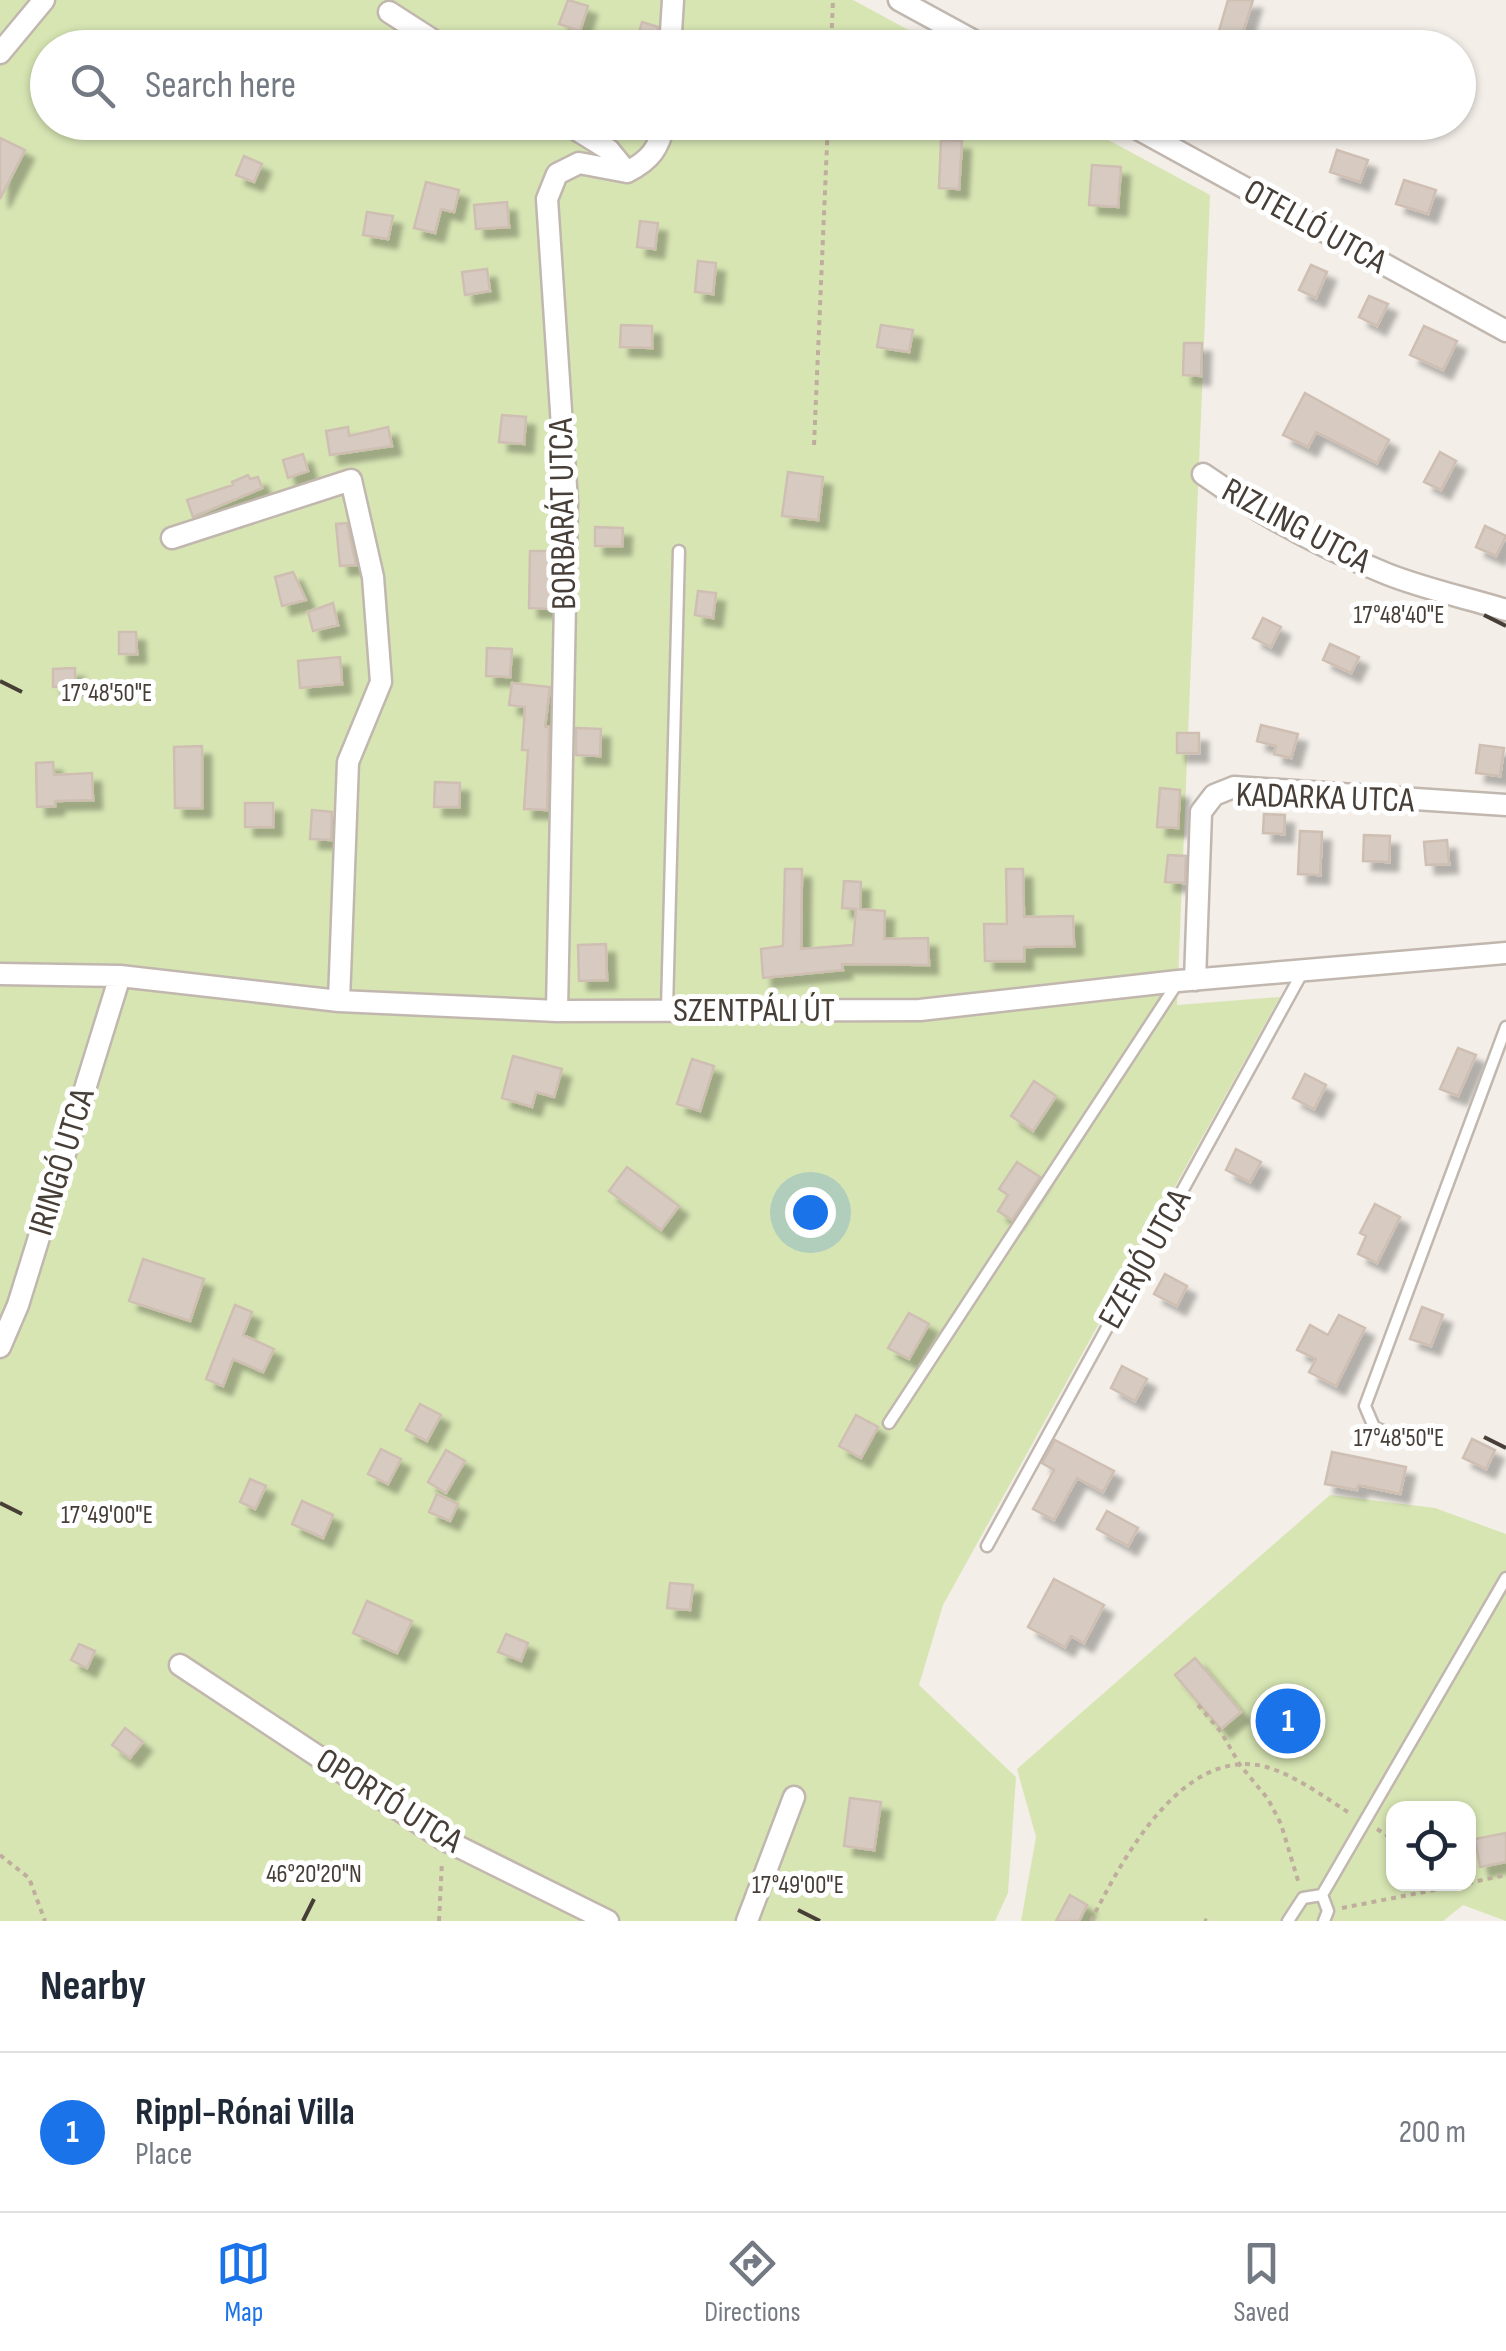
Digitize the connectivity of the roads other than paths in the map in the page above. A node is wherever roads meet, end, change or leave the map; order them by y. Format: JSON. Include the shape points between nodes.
{"nodes":[{"id":1,"x":44,"y":0,"type":"edge"},
{"id":2,"x":673,"y":0,"type":"edge"},
{"id":3,"x":900,"y":0,"type":"edge"},
{"id":4,"x":389,"y":12,"type":"dead end"},
{"id":5,"x":417,"y":30,"type":"edge"},
{"id":6,"x":671,"y":30,"type":"edge"},
{"id":7,"x":954,"y":30,"type":"edge"},
{"id":8,"x":3,"y":42,"type":"edge"},
{"id":9,"x":593,"y":140,"type":"edge"},
{"id":10,"x":661,"y":140,"type":"edge"},
{"id":11,"x":1158,"y":140,"type":"edge"},
{"id":12,"x":627,"y":172,"type":"junction"},
{"id":13,"x":1506,"y":331,"type":"edge"},
{"id":14,"x":1202,"y":474,"type":"dead end"},
{"id":15,"x":172,"y":538,"type":"dead end"},
{"id":16,"x":680,"y":551,"type":"dead end"},
{"id":17,"x":1506,"y":610,"type":"edge"},
{"id":18,"x":1506,"y":805,"type":"edge"},
{"id":19,"x":1506,"y":954,"type":"edge"},
{"id":20,"x":1302,"y":972,"type":"junction"},
{"id":21,"x":0,"y":974,"type":"edge"},
{"id":22,"x":120,"y":976,"type":"junction"},
{"id":23,"x":1187,"y":981,"type":"junction"},
{"id":24,"x":339,"y":1001,"type":"junction"},
{"id":25,"x":667,"y":1010,"type":"junction"},
{"id":26,"x":558,"y":1011,"type":"junction"},
{"id":27,"x":1506,"y":1027,"type":"edge"},
{"id":28,"x":0,"y":1347,"type":"edge"},
{"id":29,"x":889,"y":1423,"type":"dead end"},
{"id":30,"x":1398,"y":1438,"type":"dead end"},
{"id":31,"x":987,"y":1546,"type":"dead end"},
{"id":32,"x":1506,"y":1578,"type":"edge"},
{"id":33,"x":180,"y":1664,"type":"dead end"},
{"id":34,"x":794,"y":1797,"type":"dead end"},
{"id":35,"x":1322,"y":1895,"type":"junction"},
{"id":36,"x":1326,"y":1916,"type":"edge"},
{"id":37,"x":608,"y":1921,"type":"edge"},
{"id":38,"x":746,"y":1921,"type":"edge"},
{"id":39,"x":1288,"y":1921,"type":"edge"}],
"edges":[{"from":1,"to":8,"type":"street"},
{"from":2,"to":6,"type":"street"},
{"from":3,"to":7,"type":"street"},
{"from":4,"to":5,"type":"street"},
{"from":9,"to":12,"type":"street"},
{"from":10,"to":12,"type":"street","via":[[646,163]]},
{"from":11,"to":13,"type":"street","name":"OTELLÓ UTCA"},
{"from":12,"to":26,"type":"street","name":"BORBARÁT UTCA","via":[[579,163],[557,174],[547,198],[567,502]]},
{"from":14,"to":17,"type":"street","name":"RIZLING UTCA","via":[[1246,505],[1389,574]]},
{"from":15,"to":24,"type":"street","via":[[351,480],[373,577],[381,682],[348,762]]},
{"from":16,"to":25,"type":"lane"},
{"from":18,"to":23,"type":"street","name":"KADARKA UTCA","via":[[1234,787],[1214,795],[1202,812]]},
{"from":19,"to":20,"type":"street","name":"SZENTPÁLI ÚT"},
{"from":20,"to":23,"type":"street","name":"SZENTPÁLI ÚT"},
{"from":20,"to":31,"type":"lane","name":"EZERJÓ UTCA"},
{"from":21,"to":22,"type":"street","name":"SZENTPÁLI ÚT"},
{"from":22,"to":24,"type":"street","name":"SZENTPÁLI ÚT"},
{"from":22,"to":28,"type":"street","name":"IRINGÓ UTCA"},
{"from":23,"to":25,"type":"street","name":"SZENTPÁLI ÚT","via":[[920,1010]]},
{"from":23,"to":29,"type":"lane"},
{"from":24,"to":26,"type":"street","name":"SZENTPÁLI ÚT"},
{"from":25,"to":26,"type":"street","name":"SZENTPÁLI ÚT"},
{"from":27,"to":30,"type":"lane","via":[[1365,1406],[1374,1427]]},
{"from":32,"to":35,"type":"lane"},
{"from":33,"to":37,"type":"street","name":"OPORTÓ UTCA","via":[[442,1839]]},
{"from":34,"to":38,"type":"street"},
{"from":35,"to":36,"type":"lane"},
{"from":35,"to":39,"type":"lane","via":[[1303,1898]]}]}
